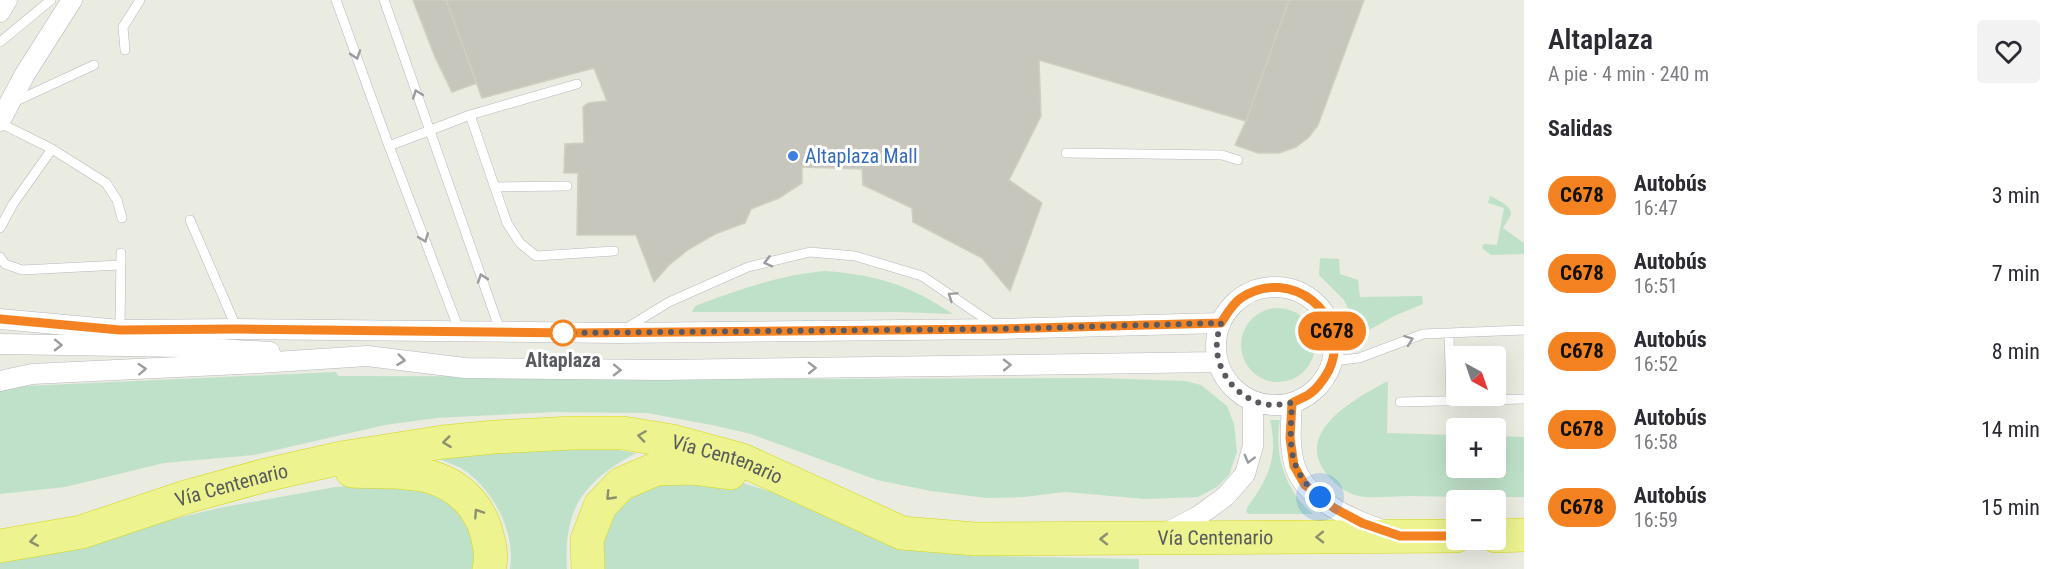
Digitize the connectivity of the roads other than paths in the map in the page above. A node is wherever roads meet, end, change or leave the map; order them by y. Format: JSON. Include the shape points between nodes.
{"nodes":[{"id":1,"x":7,"y":0,"type":"edge"},
{"id":2,"x":51,"y":0,"type":"edge"},
{"id":3,"x":72,"y":0,"type":"edge"},
{"id":4,"x":140,"y":0,"type":"edge"},
{"id":5,"x":336,"y":0,"type":"edge"},
{"id":6,"x":384,"y":0,"type":"edge"},
{"id":7,"x":0,"y":12,"type":"edge"},
{"id":8,"x":0,"y":42,"type":"edge"},
{"id":9,"x":125,"y":50,"type":"dead end"},
{"id":10,"x":94,"y":65,"type":"dead end"},
{"id":11,"x":577,"y":84,"type":"dead end"},
{"id":12,"x":470,"y":115,"type":"junction"},
{"id":13,"x":3,"y":116,"type":"edge"},
{"id":14,"x":430,"y":130,"type":"junction"},
{"id":15,"x":389,"y":146,"type":"junction"},
{"id":16,"x":52,"y":150,"type":"junction"},
{"id":17,"x":1066,"y":153,"type":"dead end"},
{"id":18,"x":1238,"y":160,"type":"dead end"},
{"id":19,"x":567,"y":186,"type":"dead end"},
{"id":20,"x":495,"y":187,"type":"junction"},
{"id":21,"x":122,"y":218,"type":"dead end"},
{"id":22,"x":190,"y":220,"type":"dead end"},
{"id":23,"x":0,"y":228,"type":"edge"},
{"id":24,"x":615,"y":251,"type":"dead end"},
{"id":25,"x":120,"y":253,"type":"dead end"},
{"id":26,"x":0,"y":257,"type":"edge"},
{"id":27,"x":120,"y":265,"type":"junction"},
{"id":28,"x":0,"y":319,"type":"edge"},
{"id":29,"x":1221,"y":323,"type":"junction"},
{"id":30,"x":237,"y":329,"type":"junction"},
{"id":31,"x":1000,"y":329,"type":"junction"},
{"id":32,"x":120,"y":330,"type":"junction"},
{"id":33,"x":1524,"y":330,"type":"edge"},
{"id":34,"x":461,"y":332,"type":"junction"},
{"id":35,"x":501,"y":333,"type":"junction"},
{"id":36,"x":619,"y":333,"type":"junction"},
{"id":37,"x":1449,"y":333,"type":"junction"},
{"id":38,"x":0,"y":344,"type":"edge"},
{"id":39,"x":1449,"y":346,"type":"edge"},
{"id":40,"x":367,"y":356,"type":"junction"},
{"id":41,"x":1333,"y":361,"type":"junction"},
{"id":42,"x":1218,"y":362,"type":"junction"},
{"id":43,"x":0,"y":381,"type":"edge"},
{"id":44,"x":1506,"y":399,"type":"edge"},
{"id":45,"x":1524,"y":399,"type":"edge"},
{"id":46,"x":1253,"y":401,"type":"junction"},
{"id":47,"x":1446,"y":401,"type":"edge"},
{"id":48,"x":1400,"y":402,"type":"dead end"},
{"id":49,"x":1292,"y":403,"type":"junction"},
{"id":50,"x":81,"y":532,"type":"junction"},
{"id":51,"x":902,"y":533,"type":"junction"},
{"id":52,"x":1524,"y":535,"type":"edge"},
{"id":53,"x":1400,"y":536,"type":"junction"},
{"id":54,"x":1446,"y":536,"type":"edge"},
{"id":55,"x":1506,"y":536,"type":"edge"},
{"id":56,"x":1154,"y":539,"type":"junction"},
{"id":57,"x":0,"y":546,"type":"edge"},
{"id":58,"x":489,"y":569,"type":"edge"},
{"id":59,"x":588,"y":569,"type":"edge"}],
"edges":[{"from":1,"to":7,"type":"street"},
{"from":2,"to":8,"type":"lane"},
{"from":3,"to":13,"type":"street"},
{"from":4,"to":9,"type":"lane","via":[[123,27]]},
{"from":5,"to":15,"type":"lane","one_way":true},
{"from":14,"to":6,"type":"lane","one_way":true},
{"from":10,"to":13,"type":"lane"},
{"from":11,"to":12,"type":"lane"},
{"from":12,"to":14,"type":"lane"},
{"from":12,"to":20,"type":"lane"},
{"from":13,"to":16,"type":"lane"},
{"from":14,"to":15,"type":"lane"},
{"from":35,"to":14,"type":"lane","one_way":true},
{"from":15,"to":34,"type":"lane","one_way":true},
{"from":16,"to":21,"type":"lane","via":[[106,183]]},
{"from":16,"to":23,"type":"lane"},
{"from":17,"to":18,"type":"lane","via":[[1222,155]]},
{"from":19,"to":20,"type":"lane"},
{"from":20,"to":24,"type":"lane","via":[[507,223],[520,243],[536,256]]},
{"from":22,"to":30,"type":"lane"},
{"from":25,"to":27,"type":"lane"},
{"from":26,"to":27,"type":"lane","via":[[5,264],[22,270]]},
{"from":27,"to":32,"type":"lane"},
{"from":28,"to":32,"type":"street"},
{"from":29,"to":31,"type":"street"},
{"from":29,"to":41,"type":"street","via":[[1239,299],[1253,291],[1283,287],[1303,293],[1319,305],[1330,322],[1335,341]]},
{"from":29,"to":42,"type":"street","via":[[1216,342]]},
{"from":30,"to":32,"type":"street"},
{"from":30,"to":34,"type":"street"},
{"from":31,"to":36,"type":"street"},
{"from":31,"to":36,"type":"lane","one_way":true,"via":[[922,276],[855,256],[810,252],[748,267],[669,302]]},
{"from":33,"to":37,"type":"lane"},
{"from":34,"to":35,"type":"street"},
{"from":35,"to":36,"type":"street"},
{"from":37,"to":39,"type":"lane"},
{"from":41,"to":37,"type":"lane","one_way":true,"via":[[1359,358],[1423,334]]},
{"from":38,"to":40,"type":"street","one_way":true},
{"from":40,"to":42,"type":"street","one_way":true,"via":[[465,368],[662,370]]},
{"from":43,"to":40,"type":"street","one_way":true,"via":[[32,374]]},
{"from":41,"to":49,"type":"street","via":[[1324,380],[1310,394]]},
{"from":42,"to":46,"type":"street","via":[[1238,392]]},
{"from":44,"to":45,"type":"lane"},
{"from":46,"to":49,"type":"street","via":[[1272,405]]},
{"from":46,"to":56,"type":"street","one_way":true,"via":[[1253,446],[1245,474],[1226,496],[1197,517]]},
{"from":47,"to":48,"type":"lane"},
{"from":49,"to":53,"type":"street","via":[[1290,438],[1294,466],[1305,485],[1334,508]]},
{"from":51,"to":50,"type":"highway","name":"Vía Centenario","one_way":true,"via":[[742,460],[672,441],[623,433],[494,436],[340,458],[198,494]]},
{"from":50,"to":57,"type":"highway","name":"Vía Centenario","one_way":true},
{"from":58,"to":50,"type":"highway","one_way":true,"via":[[490,544],[483,520],[466,496],[444,480],[417,473],[350,471]]},
{"from":56,"to":51,"type":"highway","name":"Vía Centenario","one_way":true,"via":[[975,539]]},
{"from":51,"to":59,"type":"highway","one_way":true,"via":[[741,474],[692,468],[656,470],[621,484],[600,506],[587,540]]},
{"from":52,"to":55,"type":"highway"},
{"from":53,"to":54,"type":"highway","name":"Vía Centenario"},
{"from":53,"to":56,"type":"highway","name":"Vía Centenario","one_way":true}]}
